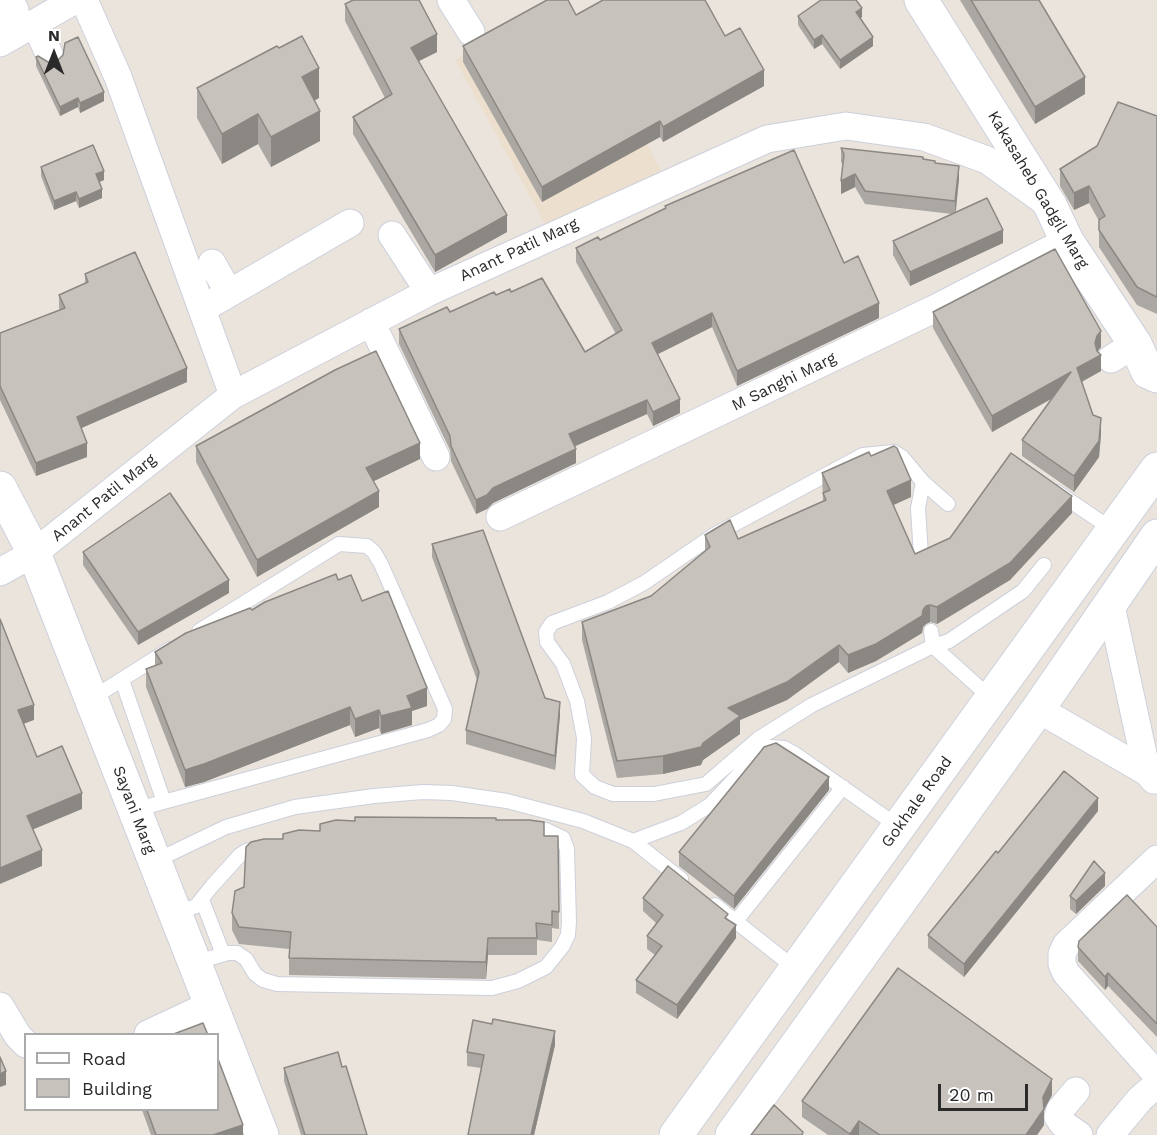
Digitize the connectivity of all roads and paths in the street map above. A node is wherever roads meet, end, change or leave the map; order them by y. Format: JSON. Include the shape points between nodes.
{"nodes":[{"id":1,"x":9,"y":0,"type":"edge"},
{"id":2,"x":75,"y":0,"type":"edge"},
{"id":3,"x":84,"y":0,"type":"edge"},
{"id":4,"x":451,"y":0,"type":"edge"},
{"id":5,"x":921,"y":0,"type":"edge"},
{"id":6,"x":35,"y":23,"type":"junction"},
{"id":7,"x":0,"y":25,"type":"edge"},
{"id":8,"x":471,"y":32,"type":"dead end"},
{"id":9,"x":0,"y":43,"type":"edge"},
{"id":10,"x":50,"y":56,"type":"dead end"},
{"id":11,"x":1050,"y":205,"type":"junction"},
{"id":12,"x":350,"y":224,"type":"dead end"},
{"id":13,"x":393,"y":235,"type":"dead end"},
{"id":14,"x":1067,"y":241,"type":"junction"},
{"id":15,"x":212,"y":263,"type":"dead end"},
{"id":16,"x":429,"y":292,"type":"junction"},
{"id":17,"x":229,"y":293,"type":"junction"},
{"id":18,"x":202,"y":309,"type":"junction"},
{"id":19,"x":371,"y":322,"type":"junction"},
{"id":20,"x":1134,"y":349,"type":"edge"},
{"id":21,"x":1157,"y":376,"type":"edge"},
{"id":22,"x":233,"y":395,"type":"junction"},
{"id":23,"x":436,"y":457,"type":"dead end"},
{"id":24,"x":1157,"y":469,"type":"edge"},
{"id":25,"x":922,"y":482,"type":"junction"},
{"id":26,"x":1042,"y":482,"type":"edge"},
{"id":27,"x":0,"y":488,"type":"edge"},
{"id":28,"x":948,"y":504,"type":"dead end"},
{"id":29,"x":500,"y":517,"type":"dead end"},
{"id":30,"x":1113,"y":530,"type":"junction"},
{"id":31,"x":1157,"y":536,"type":"edge"},
{"id":32,"x":34,"y":553,"type":"junction"},
{"id":33,"x":921,"y":556,"type":"edge"},
{"id":34,"x":1044,"y":566,"type":"dead end"},
{"id":35,"x":0,"y":572,"type":"edge"},
{"id":36,"x":1110,"y":602,"type":"junction"},
{"id":37,"x":931,"y":631,"type":"edge"},
{"id":38,"x":933,"y":646,"type":"junction"},
{"id":39,"x":122,"y":680,"type":"junction"},
{"id":40,"x":91,"y":699,"type":"junction"},
{"id":41,"x":992,"y":699,"type":"junction"},
{"id":42,"x":1038,"y":709,"type":"junction"},
{"id":43,"x":1152,"y":777,"type":"edge"},
{"id":44,"x":843,"y":787,"type":"junction"},
{"id":45,"x":149,"y":806,"type":"junction"},
{"id":46,"x":511,"y":826,"type":"edge"},
{"id":47,"x":899,"y":827,"type":"junction"},
{"id":48,"x":633,"y":841,"type":"junction"},
{"id":49,"x":278,"y":843,"type":"edge"},
{"id":50,"x":1157,"y":859,"type":"edge"},
{"id":51,"x":154,"y":861,"type":"junction"},
{"id":52,"x":689,"y":885,"type":"edge"},
{"id":53,"x":708,"y":900,"type":"edge"},
{"id":54,"x":188,"y":907,"type":"junction"},
{"id":55,"x":736,"y":921,"type":"junction"},
{"id":56,"x":208,"y":959,"type":"junction"},
{"id":57,"x":796,"y":969,"type":"junction"},
{"id":58,"x":210,"y":1005,"type":"junction"},
{"id":59,"x":0,"y":1006,"type":"edge"},
{"id":60,"x":152,"y":1033,"type":"edge"},
{"id":61,"x":24,"y":1042,"type":"edge"},
{"id":62,"x":1157,"y":1076,"type":"edge"},
{"id":63,"x":1157,"y":1084,"type":"edge"},
{"id":64,"x":1076,"y":1091,"type":"dead end"},
{"id":65,"x":262,"y":1135,"type":"edge"},
{"id":66,"x":676,"y":1135,"type":"edge"},
{"id":67,"x":732,"y":1135,"type":"edge"},
{"id":68,"x":1079,"y":1135,"type":"edge"},
{"id":69,"x":1110,"y":1135,"type":"edge"}],
"edges":[{"from":1,"to":7,"type":"street","via":[[15,10],[11,19]]},
{"from":2,"to":6,"type":"street"},
{"from":3,"to":18,"type":"street","via":[[110,82]]},
{"from":4,"to":8,"type":"street"},
{"from":5,"to":11,"type":"main road","name":"Kakasaheb Gadgil Marg"},
{"from":6,"to":9,"type":"street"},
{"from":6,"to":10,"type":"street"},
{"from":11,"to":14,"type":"main road","name":"Kakasaheb Gadgil Marg"},
{"from":11,"to":16,"type":"street","name":"Anant Patil Marg","via":[[987,160],[924,137],[846,126],[767,139]]},
{"from":12,"to":17,"type":"street"},
{"from":13,"to":16,"type":"street"},
{"from":14,"to":20,"type":"main road","name":"Kakasaheb Gadgil Marg"},
{"from":14,"to":29,"type":"street","name":"M Sanghi Marg","via":[[937,316]]},
{"from":15,"to":17,"type":"street"},
{"from":16,"to":19,"type":"street","name":"Anant Patil Marg"},
{"from":17,"to":18,"type":"street"},
{"from":18,"to":22,"type":"street"},
{"from":19,"to":22,"type":"street","name":"Anant Patil Marg"},
{"from":19,"to":23,"type":"street"},
{"from":20,"to":21,"type":"main road","name":"Kakasaheb Gadgil Marg","via":[[1148,372]]},
{"from":22,"to":32,"type":"street","name":"Anant Patil Marg"},
{"from":24,"to":30,"type":"main road","name":"Gokhale Road"},
{"from":25,"to":28,"type":"lane"},
{"from":25,"to":33,"type":"lane","via":[[918,508]]},
{"from":25,"to":38,"type":"lane","via":[[894,452],[863,455],[714,535],[644,584],[608,603],[552,622],[546,632],[547,642],[563,664],[577,701],[584,738],[582,775],[595,787],[613,794],[654,794],[706,784],[758,739],[812,705]]},
{"from":26,"to":30,"type":"lane"},
{"from":27,"to":32,"type":"main road","name":"Sayani Marg"},
{"from":30,"to":41,"type":"main road","name":"Gokhale Road"},
{"from":31,"to":36,"type":"main road"},
{"from":32,"to":35,"type":"street","name":"Anant Patil Marg"},
{"from":32,"to":40,"type":"main road","name":"Sayani Marg"},
{"from":34,"to":38,"type":"lane","via":[[1023,591],[949,640]]},
{"from":36,"to":42,"type":"main road"},
{"from":36,"to":43,"type":"street"},
{"from":37,"to":38,"type":"lane"},
{"from":38,"to":41,"type":"lane"},
{"from":39,"to":40,"type":"lane"},
{"from":39,"to":45,"type":"lane"},
{"from":39,"to":45,"type":"lane","via":[[339,544],[367,546],[390,585],[445,709],[444,719],[428,730]]},
{"from":40,"to":45,"type":"main road","name":"Sayani Marg"},
{"from":41,"to":47,"type":"main road","name":"Gokhale Road"},
{"from":42,"to":43,"type":"street"},
{"from":42,"to":67,"type":"main road"},
{"from":44,"to":47,"type":"lane"},
{"from":44,"to":48,"type":"lane","via":[[795,754],[771,747],[759,753],[710,805],[681,823]]},
{"from":44,"to":55,"type":"lane"},
{"from":45,"to":51,"type":"main road","name":"Sayani Marg"},
{"from":46,"to":56,"type":"lane","via":[[546,830],[563,838],[567,849],[568,935],[546,968],[518,981],[492,988],[277,984],[263,981],[237,953]]},
{"from":47,"to":57,"type":"main road","name":"Gokhale Road"},
{"from":48,"to":51,"type":"lane","via":[[584,821],[507,801],[423,792],[295,807],[226,827]]},
{"from":48,"to":52,"type":"lane"},
{"from":49,"to":54,"type":"lane","via":[[240,855]]},
{"from":50,"to":62,"type":"street","via":[[1066,945],[1062,954],[1066,974]]},
{"from":51,"to":54,"type":"main road","name":"Sayani Marg"},
{"from":53,"to":55,"type":"lane"},
{"from":54,"to":56,"type":"main road","name":"Sayani Marg"},
{"from":55,"to":57,"type":"lane"},
{"from":56,"to":58,"type":"main road","name":"Sayani Marg"},
{"from":57,"to":66,"type":"main road","name":"Gokhale Road"},
{"from":58,"to":60,"type":"street"},
{"from":58,"to":65,"type":"main road","name":"Sayani Marg"},
{"from":59,"to":61,"type":"street"},
{"from":63,"to":69,"type":"street"},
{"from":64,"to":68,"type":"street","via":[[1058,1117]]}]}
